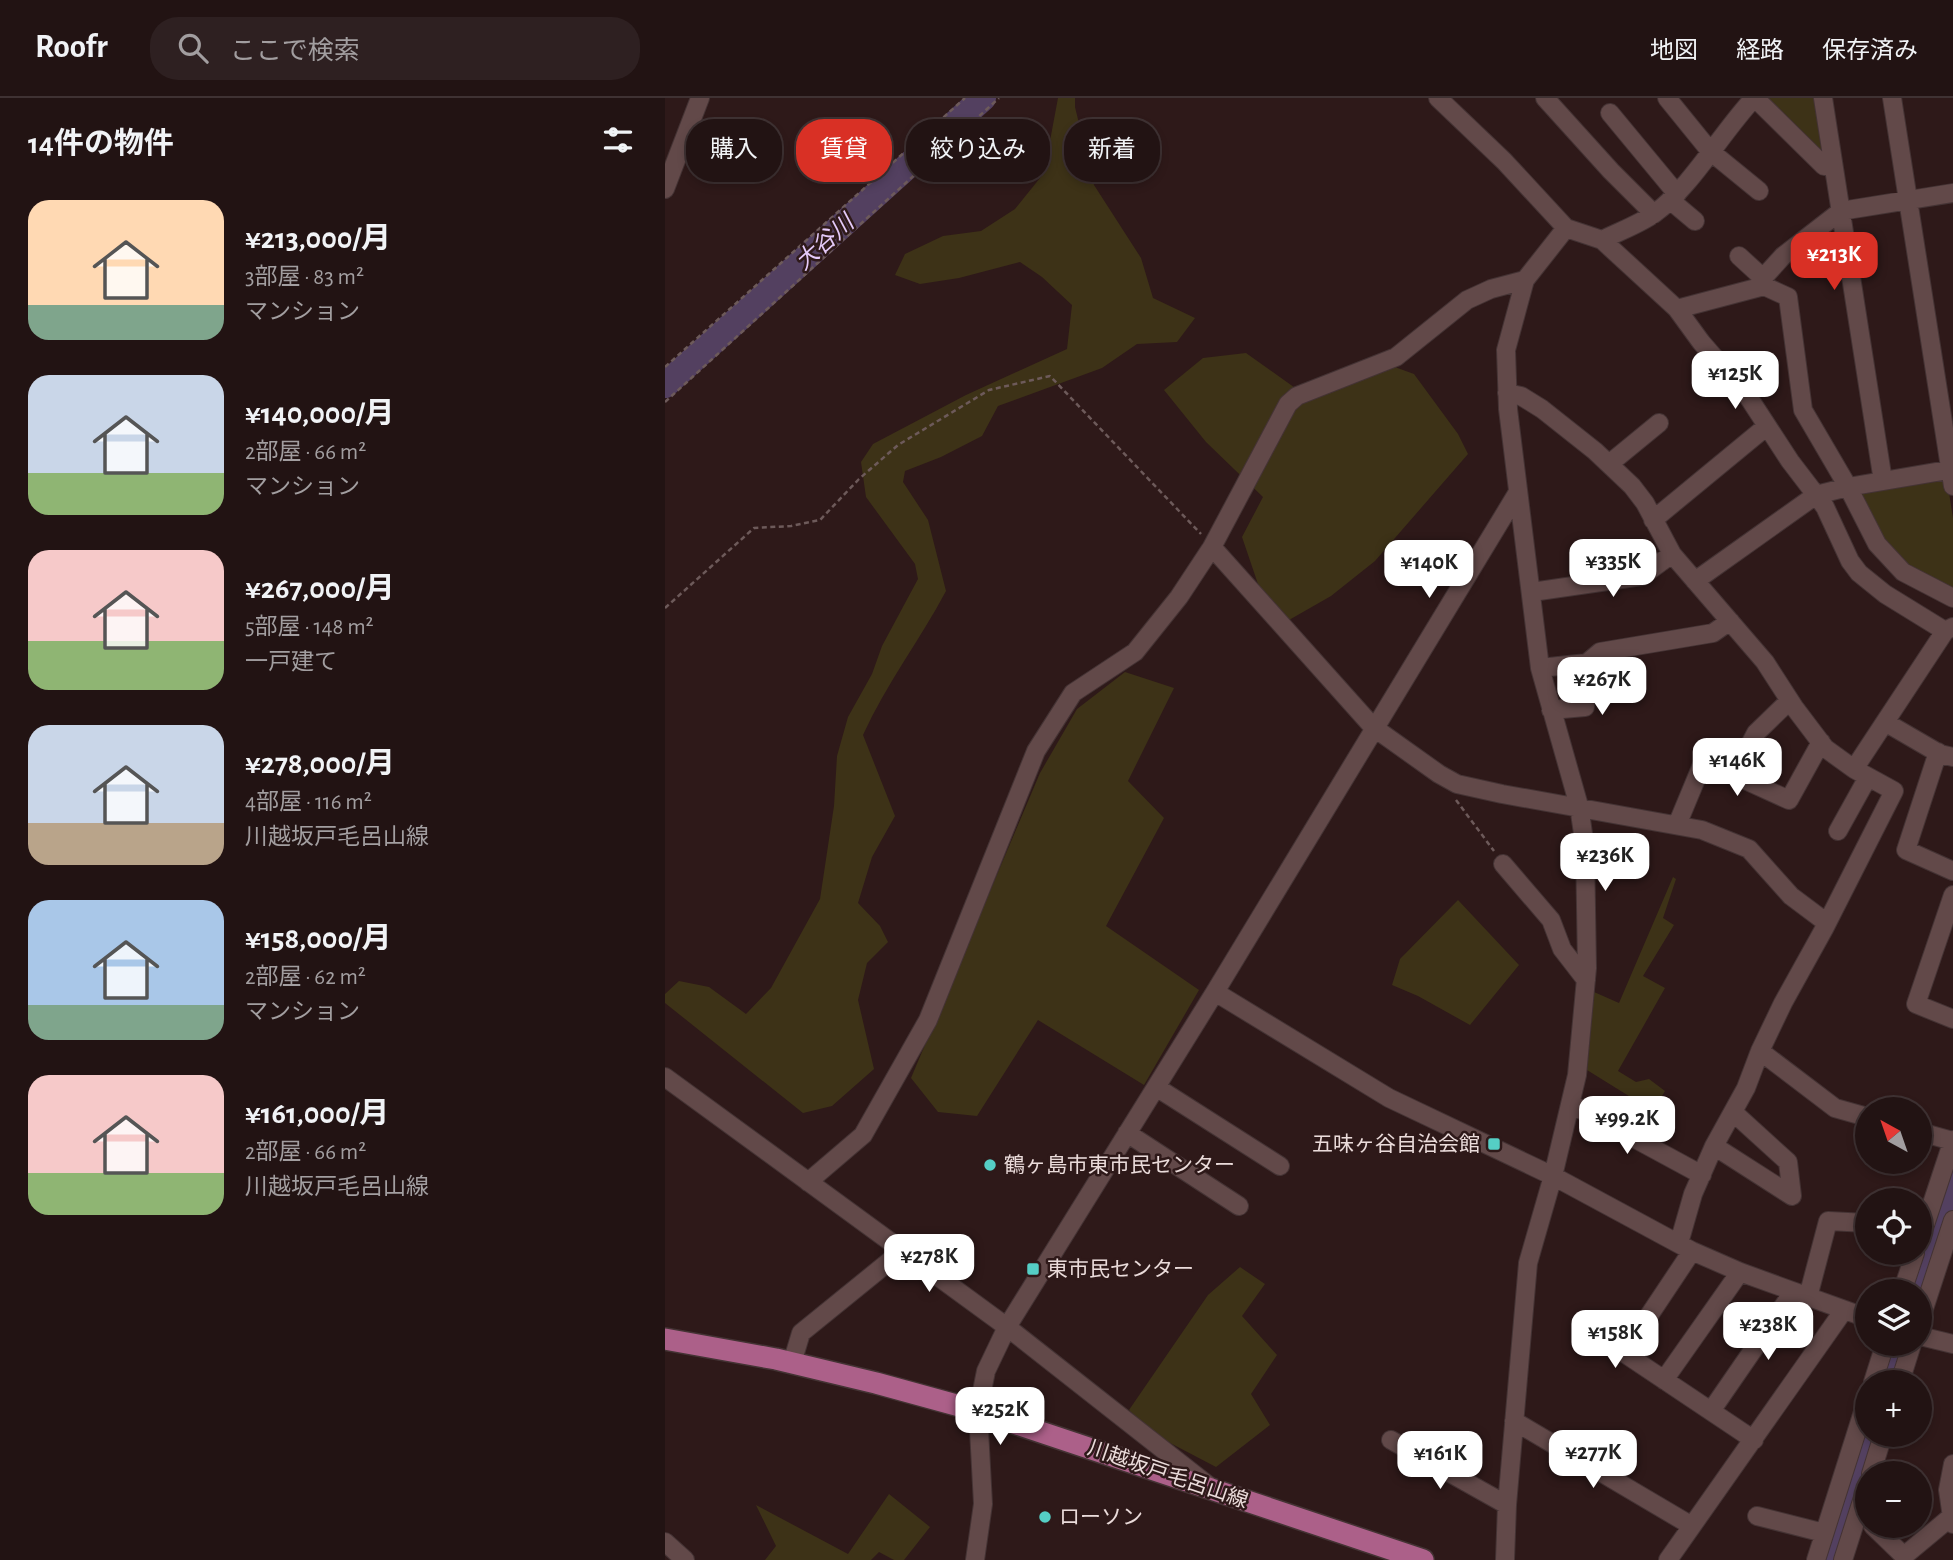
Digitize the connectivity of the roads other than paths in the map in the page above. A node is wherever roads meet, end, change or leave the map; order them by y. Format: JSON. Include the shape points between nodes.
{"nodes":[{"id":1,"x":700,"y":98,"type":"edge"},
{"id":2,"x":1438,"y":98,"type":"edge"},
{"id":3,"x":1545,"y":98,"type":"edge"},
{"id":4,"x":1667,"y":98,"type":"edge"},
{"id":5,"x":1754,"y":98,"type":"edge"},
{"id":6,"x":1823,"y":98,"type":"edge"},
{"id":7,"x":1892,"y":98,"type":"edge"},
{"id":8,"x":1610,"y":113,"type":"dead end"},
{"id":9,"x":1710,"y":151,"type":"junction"},
{"id":10,"x":1833,"y":165,"type":"junction"},
{"id":11,"x":665,"y":189,"type":"edge"},
{"id":12,"x":1759,"y":191,"type":"dead end"},
{"id":13,"x":1953,"y":193,"type":"edge"},
{"id":14,"x":1673,"y":197,"type":"junction"},
{"id":15,"x":1908,"y":200,"type":"junction"},
{"id":16,"x":1841,"y":211,"type":"junction"},
{"id":17,"x":1654,"y":214,"type":"junction"},
{"id":18,"x":1695,"y":221,"type":"dead end"},
{"id":19,"x":1566,"y":228,"type":"junction"},
{"id":20,"x":1602,"y":240,"type":"junction"},
{"id":21,"x":1739,"y":256,"type":"dead end"},
{"id":22,"x":1525,"y":280,"type":"junction"},
{"id":23,"x":1764,"y":282,"type":"junction"},
{"id":24,"x":1677,"y":309,"type":"junction"},
{"id":25,"x":1507,"y":393,"type":"junction"},
{"id":26,"x":1659,"y":423,"type":"dead end"},
{"id":27,"x":1767,"y":426,"type":"junction"},
{"id":28,"x":1609,"y":464,"type":"junction"},
{"id":29,"x":1952,"y":475,"type":"edge"},
{"id":30,"x":1883,"y":481,"type":"junction"},
{"id":31,"x":1848,"y":486,"type":"junction"},
{"id":32,"x":1518,"y":492,"type":"junction"},
{"id":33,"x":1816,"y":495,"type":"junction"},
{"id":34,"x":1653,"y":520,"type":"junction"},
{"id":35,"x":1212,"y":547,"type":"junction"},
{"id":36,"x":1672,"y":554,"type":"junction"},
{"id":37,"x":1695,"y":581,"type":"junction"},
{"id":38,"x":1532,"y":592,"type":"junction"},
{"id":39,"x":1953,"y":598,"type":"edge"},
{"id":40,"x":1730,"y":621,"type":"junction"},
{"id":41,"x":1949,"y":629,"type":"edge"},
{"id":42,"x":1587,"y":663,"type":"junction"},
{"id":43,"x":1540,"y":668,"type":"junction"},
{"id":44,"x":1789,"y":701,"type":"junction"},
{"id":45,"x":1551,"y":710,"type":"junction"},
{"id":46,"x":1885,"y":722,"type":"junction"},
{"id":47,"x":1373,"y":727,"type":"junction"},
{"id":48,"x":1821,"y":742,"type":"junction"},
{"id":49,"x":1945,"y":755,"type":"edge"},
{"id":50,"x":1861,"y":773,"type":"junction"},
{"id":51,"x":1734,"y":775,"type":"junction"},
{"id":52,"x":1579,"y":806,"type":"junction"},
{"id":53,"x":1677,"y":825,"type":"junction"},
{"id":54,"x":1839,"y":831,"type":"dead end"},
{"id":55,"x":1503,"y":864,"type":"road end"},
{"id":56,"x":1953,"y":871,"type":"edge"},
{"id":57,"x":1953,"y":895,"type":"edge"},
{"id":58,"x":1827,"y":923,"type":"junction"},
{"id":59,"x":1586,"y":980,"type":"junction"},
{"id":60,"x":1215,"y":992,"type":"junction"},
{"id":61,"x":1953,"y":1019,"type":"edge"},
{"id":62,"x":1760,"y":1051,"type":"junction"},
{"id":63,"x":665,"y":1077,"type":"edge"},
{"id":64,"x":1156,"y":1087,"type":"junction"},
{"id":65,"x":1571,"y":1104,"type":"junction"},
{"id":66,"x":1733,"y":1112,"type":"junction"},
{"id":67,"x":1855,"y":1114,"type":"edge"},
{"id":68,"x":1127,"y":1133,"type":"junction"},
{"id":69,"x":1932,"y":1135,"type":"edge"},
{"id":70,"x":1953,"y":1140,"type":"edge"},
{"id":71,"x":1714,"y":1146,"type":"junction"},
{"id":72,"x":1280,"y":1166,"type":"dead end"},
{"id":73,"x":1702,"y":1175,"type":"junction"},
{"id":74,"x":1553,"y":1176,"type":"junction"},
{"id":75,"x":807,"y":1182,"type":"junction"},
{"id":76,"x":1932,"y":1199,"type":"edge"},
{"id":77,"x":1239,"y":1206,"type":"dead end"},
{"id":78,"x":1953,"y":1220,"type":"edge"},
{"id":79,"x":1855,"y":1222,"type":"edge"},
{"id":80,"x":1686,"y":1247,"type":"junction"},
{"id":81,"x":902,"y":1251,"type":"junction"},
{"id":82,"x":1740,"y":1272,"type":"junction"},
{"id":83,"x":1932,"y":1284,"type":"edge"},
{"id":84,"x":1800,"y":1294,"type":"junction"},
{"id":85,"x":1844,"y":1310,"type":"junction"},
{"id":86,"x":1855,"y":1314,"type":"edge"},
{"id":87,"x":1007,"y":1327,"type":"junction"},
{"id":88,"x":665,"y":1339,"type":"edge"},
{"id":89,"x":1932,"y":1339,"type":"edge"},
{"id":90,"x":1953,"y":1344,"type":"edge"},
{"id":91,"x":792,"y":1363,"type":"junction"},
{"id":92,"x":1664,"y":1380,"type":"junction"},
{"id":93,"x":978,"y":1410,"type":"junction"},
{"id":94,"x":1711,"y":1411,"type":"junction"},
{"id":95,"x":1514,"y":1421,"type":"junction"},
{"id":96,"x":1855,"y":1436,"type":"edge"},
{"id":97,"x":1391,"y":1440,"type":"dead end"},
{"id":98,"x":1754,"y":1440,"type":"junction"},
{"id":99,"x":1953,"y":1464,"type":"edge"},
{"id":100,"x":1213,"y":1489,"type":"junction"},
{"id":101,"x":1507,"y":1506,"type":"junction"},
{"id":102,"x":1757,"y":1516,"type":"dead end"},
{"id":103,"x":1952,"y":1520,"type":"edge"},
{"id":104,"x":1692,"y":1526,"type":"junction"},
{"id":105,"x":1824,"y":1532,"type":"junction"},
{"id":106,"x":1855,"y":1534,"type":"edge"},
{"id":107,"x":1932,"y":1535,"type":"edge"},
{"id":108,"x":1885,"y":1538,"type":"edge"},
{"id":109,"x":1928,"y":1538,"type":"edge"},
{"id":110,"x":665,"y":1542,"type":"edge"},
{"id":111,"x":1379,"y":1553,"type":"edge"},
{"id":112,"x":685,"y":1560,"type":"edge"},
{"id":113,"x":975,"y":1560,"type":"edge"},
{"id":114,"x":1423,"y":1560,"type":"edge"},
{"id":115,"x":1505,"y":1560,"type":"edge"},
{"id":116,"x":1668,"y":1560,"type":"edge"},
{"id":117,"x":1816,"y":1560,"type":"edge"},
{"id":118,"x":1843,"y":1560,"type":"edge"}],
"edges":[{"from":1,"to":11,"type":"street"},
{"from":2,"to":19,"type":"street"},
{"from":3,"to":17,"type":"street"},
{"from":4,"to":9,"type":"street"},
{"from":5,"to":9,"type":"street"},
{"from":5,"to":10,"type":"street","via":[[1824,166]]},
{"from":6,"to":10,"type":"street"},
{"from":7,"to":15,"type":"street"},
{"from":8,"to":14,"type":"street"},
{"from":9,"to":12,"type":"street"},
{"from":9,"to":14,"type":"street"},
{"from":10,"to":16,"type":"street"},
{"from":13,"to":15,"type":"street"},
{"from":14,"to":17,"type":"street"},
{"from":14,"to":18,"type":"street"},
{"from":15,"to":16,"type":"street"},
{"from":15,"to":29,"type":"street"},
{"from":16,"to":23,"type":"street","via":[[1783,256]]},
{"from":16,"to":30,"type":"street"},
{"from":17,"to":20,"type":"street"},
{"from":19,"to":20,"type":"street"},
{"from":19,"to":22,"type":"street"},
{"from":20,"to":24,"type":"street"},
{"from":21,"to":23,"type":"street"},
{"from":22,"to":25,"type":"street","via":[[1506,350]]},
{"from":22,"to":35,"type":"street","via":[[1467,300],[1396,357],[1297,396],[1288,404]]},
{"from":23,"to":24,"type":"street"},
{"from":23,"to":31,"type":"street","via":[[1788,297],[1803,410]]},
{"from":24,"to":27,"type":"street"},
{"from":25,"to":28,"type":"street","via":[[1542,409]]},
{"from":25,"to":32,"type":"street"},
{"from":26,"to":28,"type":"street"},
{"from":27,"to":33,"type":"street"},
{"from":27,"to":34,"type":"street"},
{"from":28,"to":34,"type":"street","via":[[1632,486]]},
{"from":29,"to":30,"type":"street"},
{"from":30,"to":31,"type":"street"},
{"from":31,"to":33,"type":"street"},
{"from":31,"to":39,"type":"street","via":[[1877,544],[1903,572]]},
{"from":32,"to":38,"type":"street"},
{"from":32,"to":47,"type":"street"},
{"from":33,"to":37,"type":"street"},
{"from":33,"to":41,"type":"street","via":[[1859,573],[1885,594]]},
{"from":34,"to":36,"type":"street"},
{"from":35,"to":47,"type":"street"},
{"from":35,"to":75,"type":"street","via":[[1135,652],[1073,693],[1036,751],[928,1020],[863,1135]]},
{"from":36,"to":37,"type":"street"},
{"from":36,"to":38,"type":"street","via":[[1642,576]]},
{"from":37,"to":40,"type":"street"},
{"from":38,"to":43,"type":"street"},
{"from":40,"to":42,"type":"street","via":[[1713,633],[1600,652]]},
{"from":40,"to":44,"type":"street","via":[[1765,662]]},
{"from":41,"to":46,"type":"street"},
{"from":42,"to":43,"type":"street"},
{"from":42,"to":45,"type":"street","via":[[1585,707]]},
{"from":43,"to":45,"type":"street"},
{"from":44,"to":48,"type":"street"},
{"from":44,"to":51,"type":"street","via":[[1756,733]]},
{"from":45,"to":52,"type":"street"},
{"from":46,"to":49,"type":"street"},
{"from":46,"to":50,"type":"street"},
{"from":47,"to":52,"type":"street","via":[[1457,784]]},
{"from":47,"to":60,"type":"street"},
{"from":48,"to":50,"type":"street"},
{"from":48,"to":51,"type":"street","via":[[1789,800]]},
{"from":49,"to":56,"type":"street","via":[[1906,850]]},
{"from":50,"to":54,"type":"street"},
{"from":50,"to":58,"type":"street","via":[[1894,792]]},
{"from":51,"to":53,"type":"street","via":[[1704,760]]},
{"from":52,"to":53,"type":"street"},
{"from":52,"to":59,"type":"street","via":[[1585,847]]},
{"from":53,"to":58,"type":"street","via":[[1749,849],[1791,896]]},
{"from":55,"to":59,"type":"street","via":[[1551,920],[1562,949]]},
{"from":57,"to":61,"type":"street","via":[[1916,1004]]},
{"from":58,"to":62,"type":"street"},
{"from":59,"to":65,"type":"street"},
{"from":60,"to":64,"type":"street"},
{"from":60,"to":74,"type":"street","via":[[1389,1098]]},
{"from":62,"to":66,"type":"street"},
{"from":62,"to":67,"type":"street","via":[[1835,1108]]},
{"from":63,"to":75,"type":"street"},
{"from":64,"to":68,"type":"street"},
{"from":64,"to":72,"type":"street"},
{"from":65,"to":73,"type":"street"},
{"from":65,"to":74,"type":"street"},
{"from":66,"to":71,"type":"street"},
{"from":66,"to":71,"type":"street","via":[[1788,1162],[1792,1196]]},
{"from":68,"to":77,"type":"street"},
{"from":68,"to":87,"type":"street"},
{"from":69,"to":70,"type":"street"},
{"from":70,"to":76,"type":"street"},
{"from":71,"to":73,"type":"street"},
{"from":73,"to":80,"type":"street","via":[[1693,1195]]},
{"from":74,"to":80,"type":"street"},
{"from":74,"to":95,"type":"street","via":[[1528,1263]]},
{"from":75,"to":81,"type":"street"},
{"from":78,"to":83,"type":"street"},
{"from":79,"to":84,"type":"street","via":[[1828,1221]]},
{"from":80,"to":82,"type":"street"},
{"from":80,"to":92,"type":"street","via":[[1624,1353]]},
{"from":81,"to":87,"type":"street"},
{"from":81,"to":91,"type":"street","via":[[801,1333]]},
{"from":82,"to":84,"type":"street"},
{"from":82,"to":92,"type":"street"},
{"from":84,"to":85,"type":"street"},
{"from":84,"to":94,"type":"street"},
{"from":85,"to":86,"type":"street"},
{"from":85,"to":98,"type":"street"},
{"from":87,"to":93,"type":"street","via":[[986,1371]]},
{"from":87,"to":100,"type":"street"},
{"from":88,"to":91,"type":"main road","name":"川越坂戸毛呂山線"},
{"from":89,"to":90,"type":"street"},
{"from":91,"to":93,"type":"main road","name":"川越坂戸毛呂山線"},
{"from":92,"to":94,"type":"street"},
{"from":93,"to":100,"type":"main road","name":"川越坂戸毛呂山線"},
{"from":93,"to":113,"type":"street","via":[[983,1504]]},
{"from":94,"to":98,"type":"street"},
{"from":95,"to":101,"type":"street"},
{"from":95,"to":104,"type":"street"},
{"from":96,"to":105,"type":"street"},
{"from":97,"to":101,"type":"street"},
{"from":98,"to":104,"type":"street"},
{"from":99,"to":103,"type":"street","via":[[1948,1490]]},
{"from":100,"to":111,"type":"main road","name":"川越坂戸毛呂山線"},
{"from":101,"to":115,"type":"street"},
{"from":102,"to":105,"type":"street"},
{"from":103,"to":107,"type":"street"},
{"from":104,"to":116,"type":"street"},
{"from":105,"to":117,"type":"street"},
{"from":106,"to":118,"type":"street"},
{"from":108,"to":109,"type":"street","via":[[1904,1556]]},
{"from":110,"to":112,"type":"street"},
{"from":111,"to":114,"type":"main road","name":"川越坂戸毛呂山線"}]}
